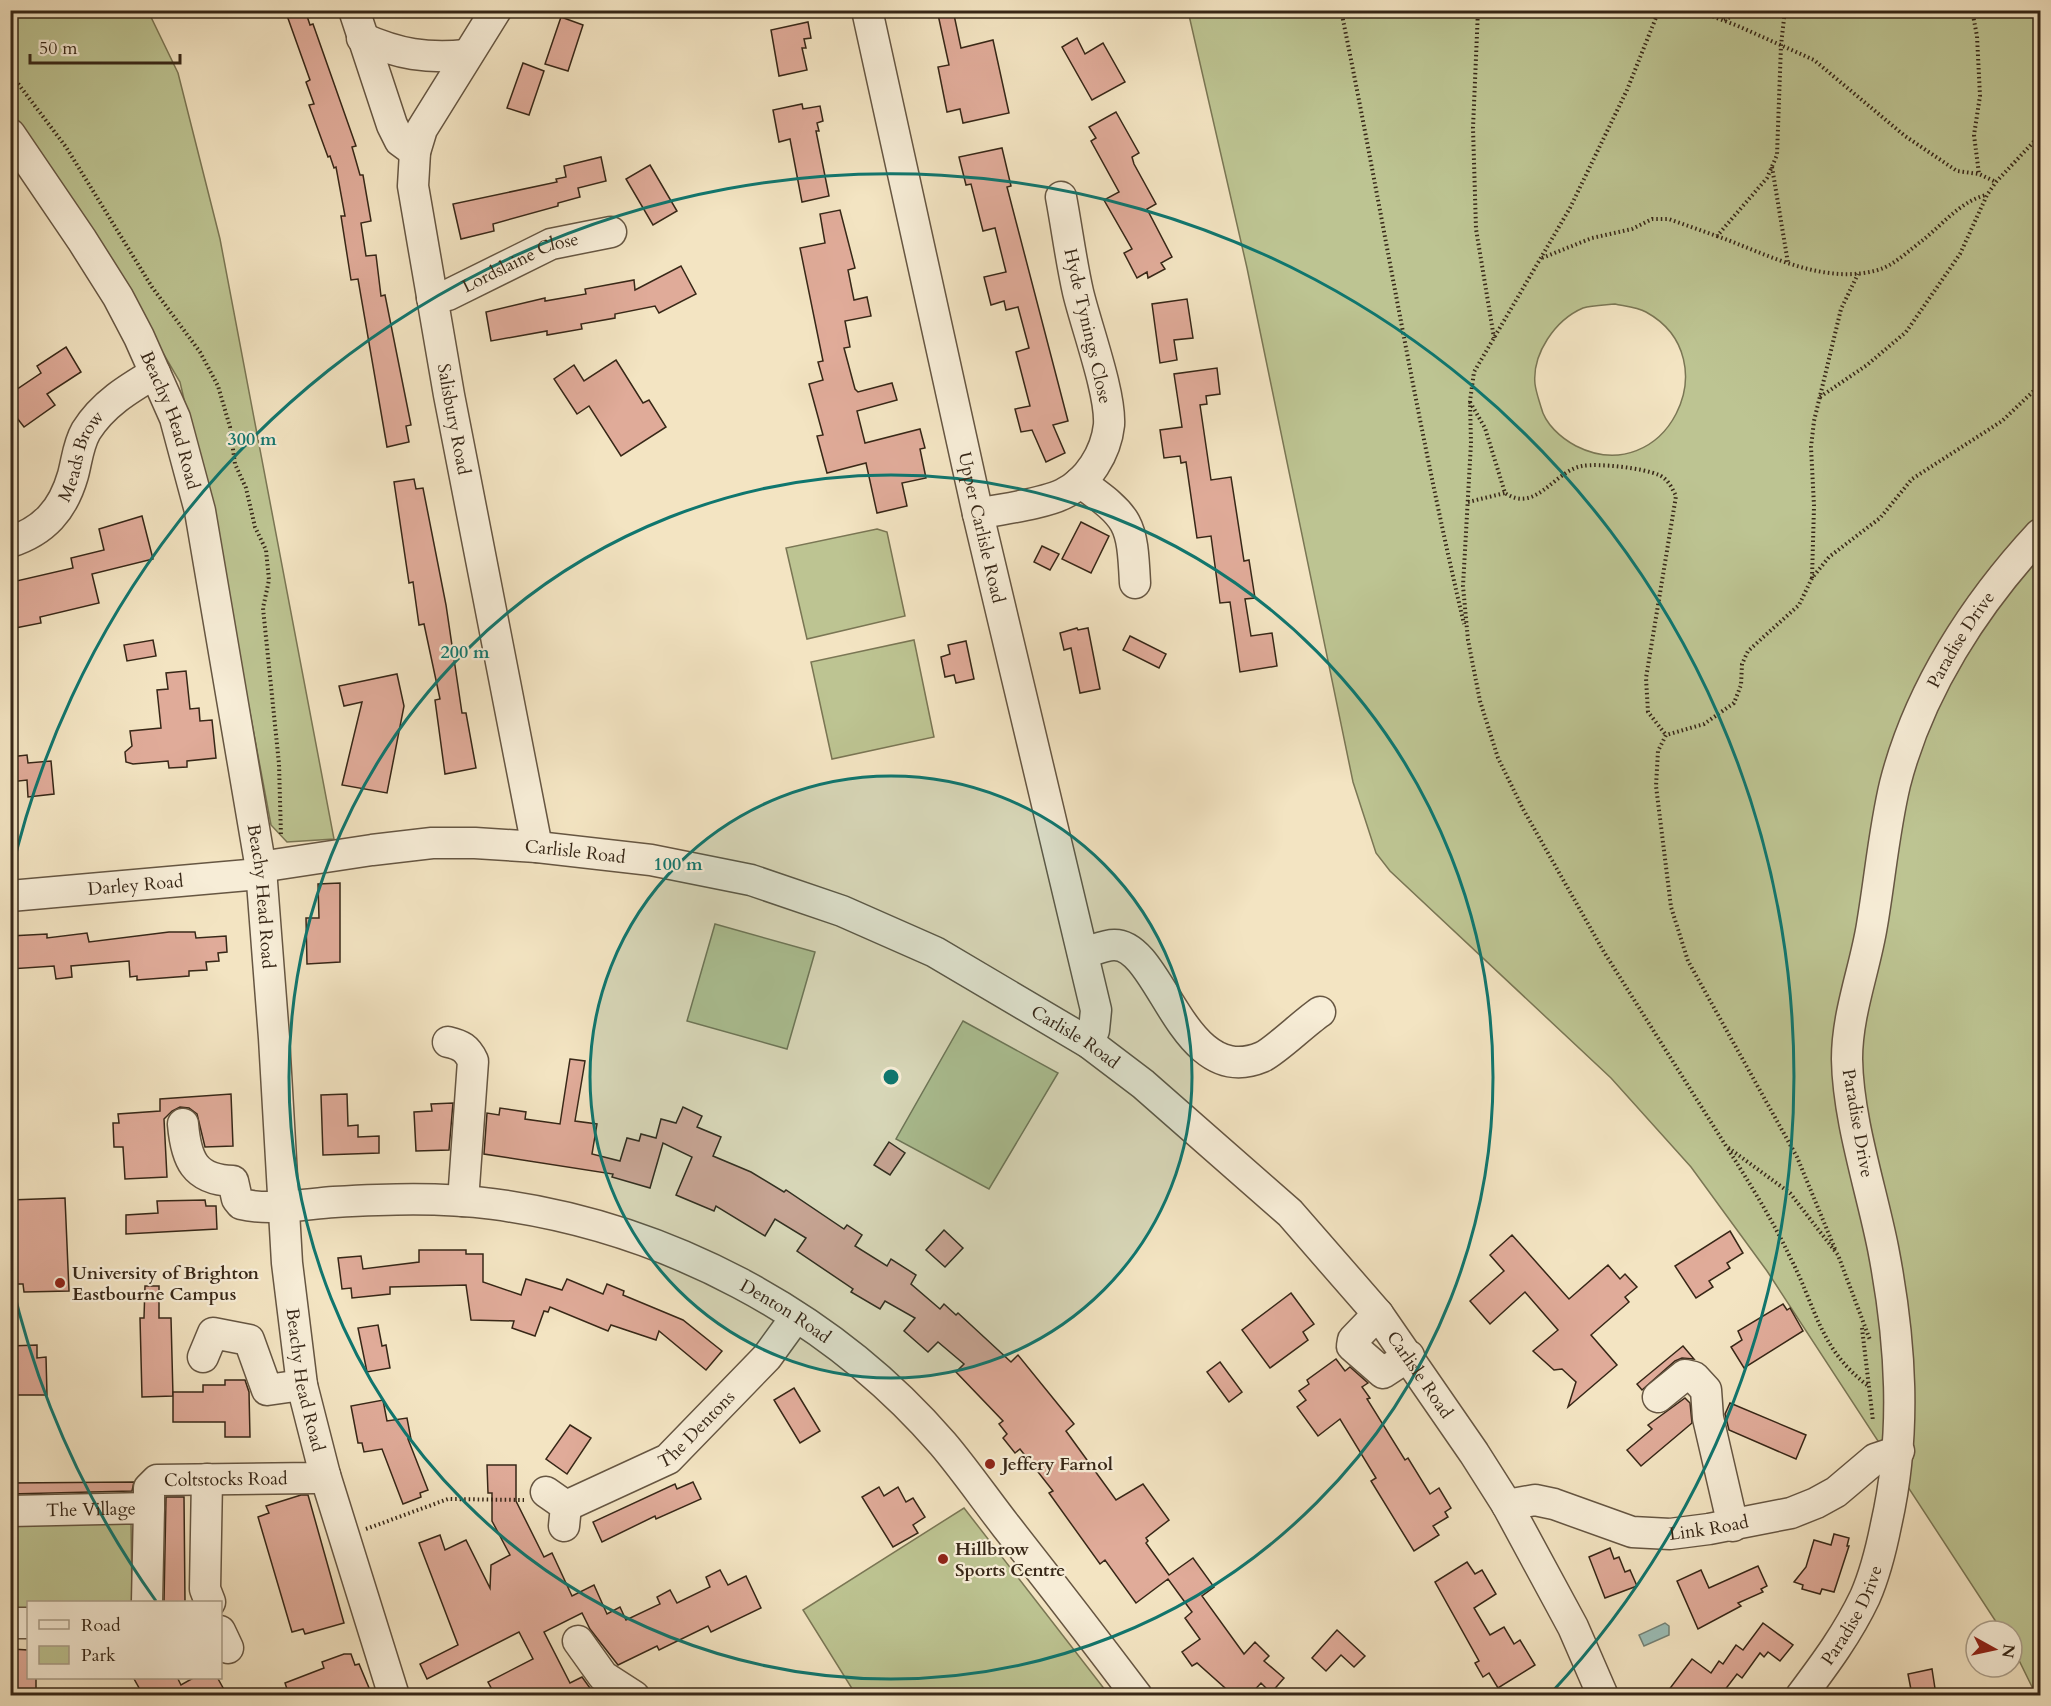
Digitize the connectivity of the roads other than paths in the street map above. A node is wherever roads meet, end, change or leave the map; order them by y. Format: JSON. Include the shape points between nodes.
{"nodes":[{"id":1,"x":496,"y":10,"type":"edge"},
{"id":2,"x":867,"y":10,"type":"edge"},
{"id":3,"x":358,"y":24,"type":"edge"},
{"id":4,"x":466,"y":55,"type":"junction"},
{"id":5,"x":10,"y":134,"type":"edge"},
{"id":6,"x":415,"y":152,"type":"junction"},
{"id":7,"x":1061,"y":197,"type":"dead end"},
{"id":8,"x":611,"y":232,"type":"dead end"},
{"id":9,"x":432,"y":298,"type":"junction"},
{"id":10,"x":155,"y":373,"type":"junction"},
{"id":11,"x":1080,"y":482,"type":"junction"},
{"id":12,"x":978,"y":514,"type":"junction"},
{"id":13,"x":2040,"y":534,"type":"edge"},
{"id":14,"x":10,"y":542,"type":"edge"},
{"id":15,"x":1135,"y":583,"type":"dead end"},
{"id":16,"x":537,"y":847,"type":"junction"},
{"id":17,"x":261,"y":869,"type":"junction"},
{"id":18,"x":10,"y":896,"type":"edge"},
{"id":19,"x":1083,"y":953,"type":"junction"},
{"id":20,"x":1320,"y":1012,"type":"dead end"},
{"id":21,"x":448,"y":1042,"type":"dead end"},
{"id":22,"x":1089,"y":1042,"type":"junction"},
{"id":23,"x":183,"y":1124,"type":"dead end"},
{"id":24,"x":463,"y":1201,"type":"junction"},
{"id":25,"x":284,"y":1205,"type":"junction"},
{"id":26,"x":1378,"y":1314,"type":"junction"},
{"id":27,"x":796,"y":1317,"type":"junction"},
{"id":28,"x":1408,"y":1356,"type":"junction"},
{"id":29,"x":203,"y":1357,"type":"dead end"},
{"id":30,"x":302,"y":1384,"type":"junction"},
{"id":31,"x":1658,"y":1397,"type":"dead end"},
{"id":32,"x":1890,"y":1454,"type":"junction"},
{"id":33,"x":325,"y":1475,"type":"junction"},
{"id":34,"x":207,"y":1479,"type":"junction"},
{"id":35,"x":1507,"y":1505,"type":"junction"},
{"id":36,"x":149,"y":1508,"type":"junction"},
{"id":37,"x":559,"y":1508,"type":"road end"},
{"id":38,"x":10,"y":1511,"type":"edge"},
{"id":39,"x":1733,"y":1526,"type":"junction"},
{"id":40,"x":147,"y":1601,"type":"edge"},
{"id":41,"x":210,"y":1601,"type":"edge"},
{"id":42,"x":10,"y":1623,"type":"edge"},
{"id":43,"x":27,"y":1623,"type":"edge"},
{"id":44,"x":578,"y":1641,"type":"dead end"},
{"id":45,"x":394,"y":1695,"type":"edge"},
{"id":46,"x":634,"y":1695,"type":"edge"},
{"id":47,"x":1137,"y":1695,"type":"edge"},
{"id":48,"x":1603,"y":1695,"type":"edge"},
{"id":49,"x":1801,"y":1695,"type":"edge"}],
"edges":[{"from":1,"to":4,"type":"street","name":"Salisbury Road"},
{"from":2,"to":12,"type":"street","name":"Upper Carlisle Road"},
{"from":3,"to":4,"type":"street","via":[[391,50],[418,57]]},
{"from":3,"to":6,"type":"street","via":[[392,125],[400,141]]},
{"from":4,"to":6,"type":"street","name":"Salisbury Road","via":[[433,108]]},
{"from":5,"to":10,"type":"street","name":"Beachy Head Road","via":[[118,297]]},
{"from":6,"to":9,"type":"street","name":"Salisbury Road","via":[[412,186]]},
{"from":7,"to":11,"type":"street","name":"Hyde Tynings Close","via":[[1077,289],[1109,424],[1104,448]]},
{"from":8,"to":9,"type":"street","name":"Lordslaine Close","via":[[551,244],[448,295]]},
{"from":9,"to":16,"type":"street","name":"Salisbury Road"},
{"from":10,"to":14,"type":"street","name":"Meads Brow","via":[[125,390],[94,418],[84,434],[73,476],[57,510],[34,534]]},
{"from":10,"to":17,"type":"street","name":"Beachy Head Road","via":[[175,418],[200,511]]},
{"from":11,"to":12,"type":"street","name":"Hyde Tynings Close","via":[[1062,495]]},
{"from":11,"to":15,"type":"street","via":[[1127,522],[1133,544]]},
{"from":12,"to":19,"type":"street","name":"Upper Carlisle Road"},
{"from":13,"to":32,"type":"street","name":"Paradise Drive","via":[[2006,571],[1970,622],[1935,681],[1911,733],[1895,784],[1872,926],[1853,1008],[1847,1058],[1852,1103],[1884,1251],[1900,1379]]},
{"from":16,"to":17,"type":"street","name":"Carlisle Road","via":[[432,843]]},
{"from":16,"to":22,"type":"street","name":"Carlisle Road","via":[[651,860],[751,880],[842,911],[935,952]]},
{"from":17,"to":18,"type":"street","name":"Darley Road","via":[[248,875]]},
{"from":17,"to":25,"type":"street","name":"Beachy Head Road"},
{"from":19,"to":20,"type":"street","via":[[1115,945],[1131,951],[1193,1038],[1214,1057],[1234,1062],[1262,1057]]},
{"from":19,"to":22,"type":"street","name":"Upper Carlisle Road","via":[[1096,1010]]},
{"from":21,"to":24,"type":"street","via":[[460,1045],[473,1061]]},
{"from":22,"to":26,"type":"street","name":"Carlisle Road","via":[[1143,1084],[1290,1213]]},
{"from":23,"to":25,"type":"street","name":"Denton Road","via":[[187,1150],[198,1172],[233,1181],[241,1204]]},
{"from":24,"to":25,"type":"street","name":"Denton Road","via":[[386,1199]]},
{"from":24,"to":27,"type":"street","name":"Denton Road","via":[[542,1213],[657,1246],[710,1266]]},
{"from":25,"to":30,"type":"street","name":"Beachy Head Road","via":[[294,1337]]},
{"from":26,"to":28,"type":"street","name":"Carlisle Road"},
{"from":26,"to":28,"type":"street","via":[[1353,1340],[1352,1346],[1383,1373]]},
{"from":27,"to":37,"type":"street","name":"The Dentons","via":[[767,1357],[668,1459]]},
{"from":27,"to":47,"type":"street","name":"Denton Road","via":[[891,1391],[942,1443]]},
{"from":28,"to":35,"type":"street","name":"Carlisle Road"},
{"from":29,"to":30,"type":"street","via":[[213,1333],[249,1340],[267,1390]]},
{"from":30,"to":33,"type":"street","name":"Beachy Head Road"},
{"from":31,"to":39,"type":"street","via":[[1685,1375],[1694,1377],[1706,1390],[1708,1418]]},
{"from":32,"to":39,"type":"street","name":"Link Road","via":[[1875,1460],[1816,1503]]},
{"from":32,"to":49,"type":"street","name":"Paradise Drive","via":[[1878,1559],[1866,1594],[1848,1630]]},
{"from":33,"to":34,"type":"street","name":"Coltstocks Road"},
{"from":33,"to":45,"type":"street","name":"Beachy Head Road"},
{"from":34,"to":36,"type":"street","name":"Coltstocks Road","via":[[157,1480],[149,1488]]},
{"from":34,"to":41,"type":"street","via":[[205,1589]]},
{"from":35,"to":39,"type":"street","name":"Link Road","via":[[1535,1500],[1554,1504],[1632,1532],[1670,1534]]},
{"from":35,"to":48,"type":"street","name":"Carlisle Road","via":[[1573,1627]]},
{"from":36,"to":38,"type":"street","name":"The Village"},
{"from":36,"to":40,"type":"street","name":"The Village"},
{"from":42,"to":43,"type":"street"},
{"from":44,"to":46,"type":"street","via":[[603,1676]]}]}
